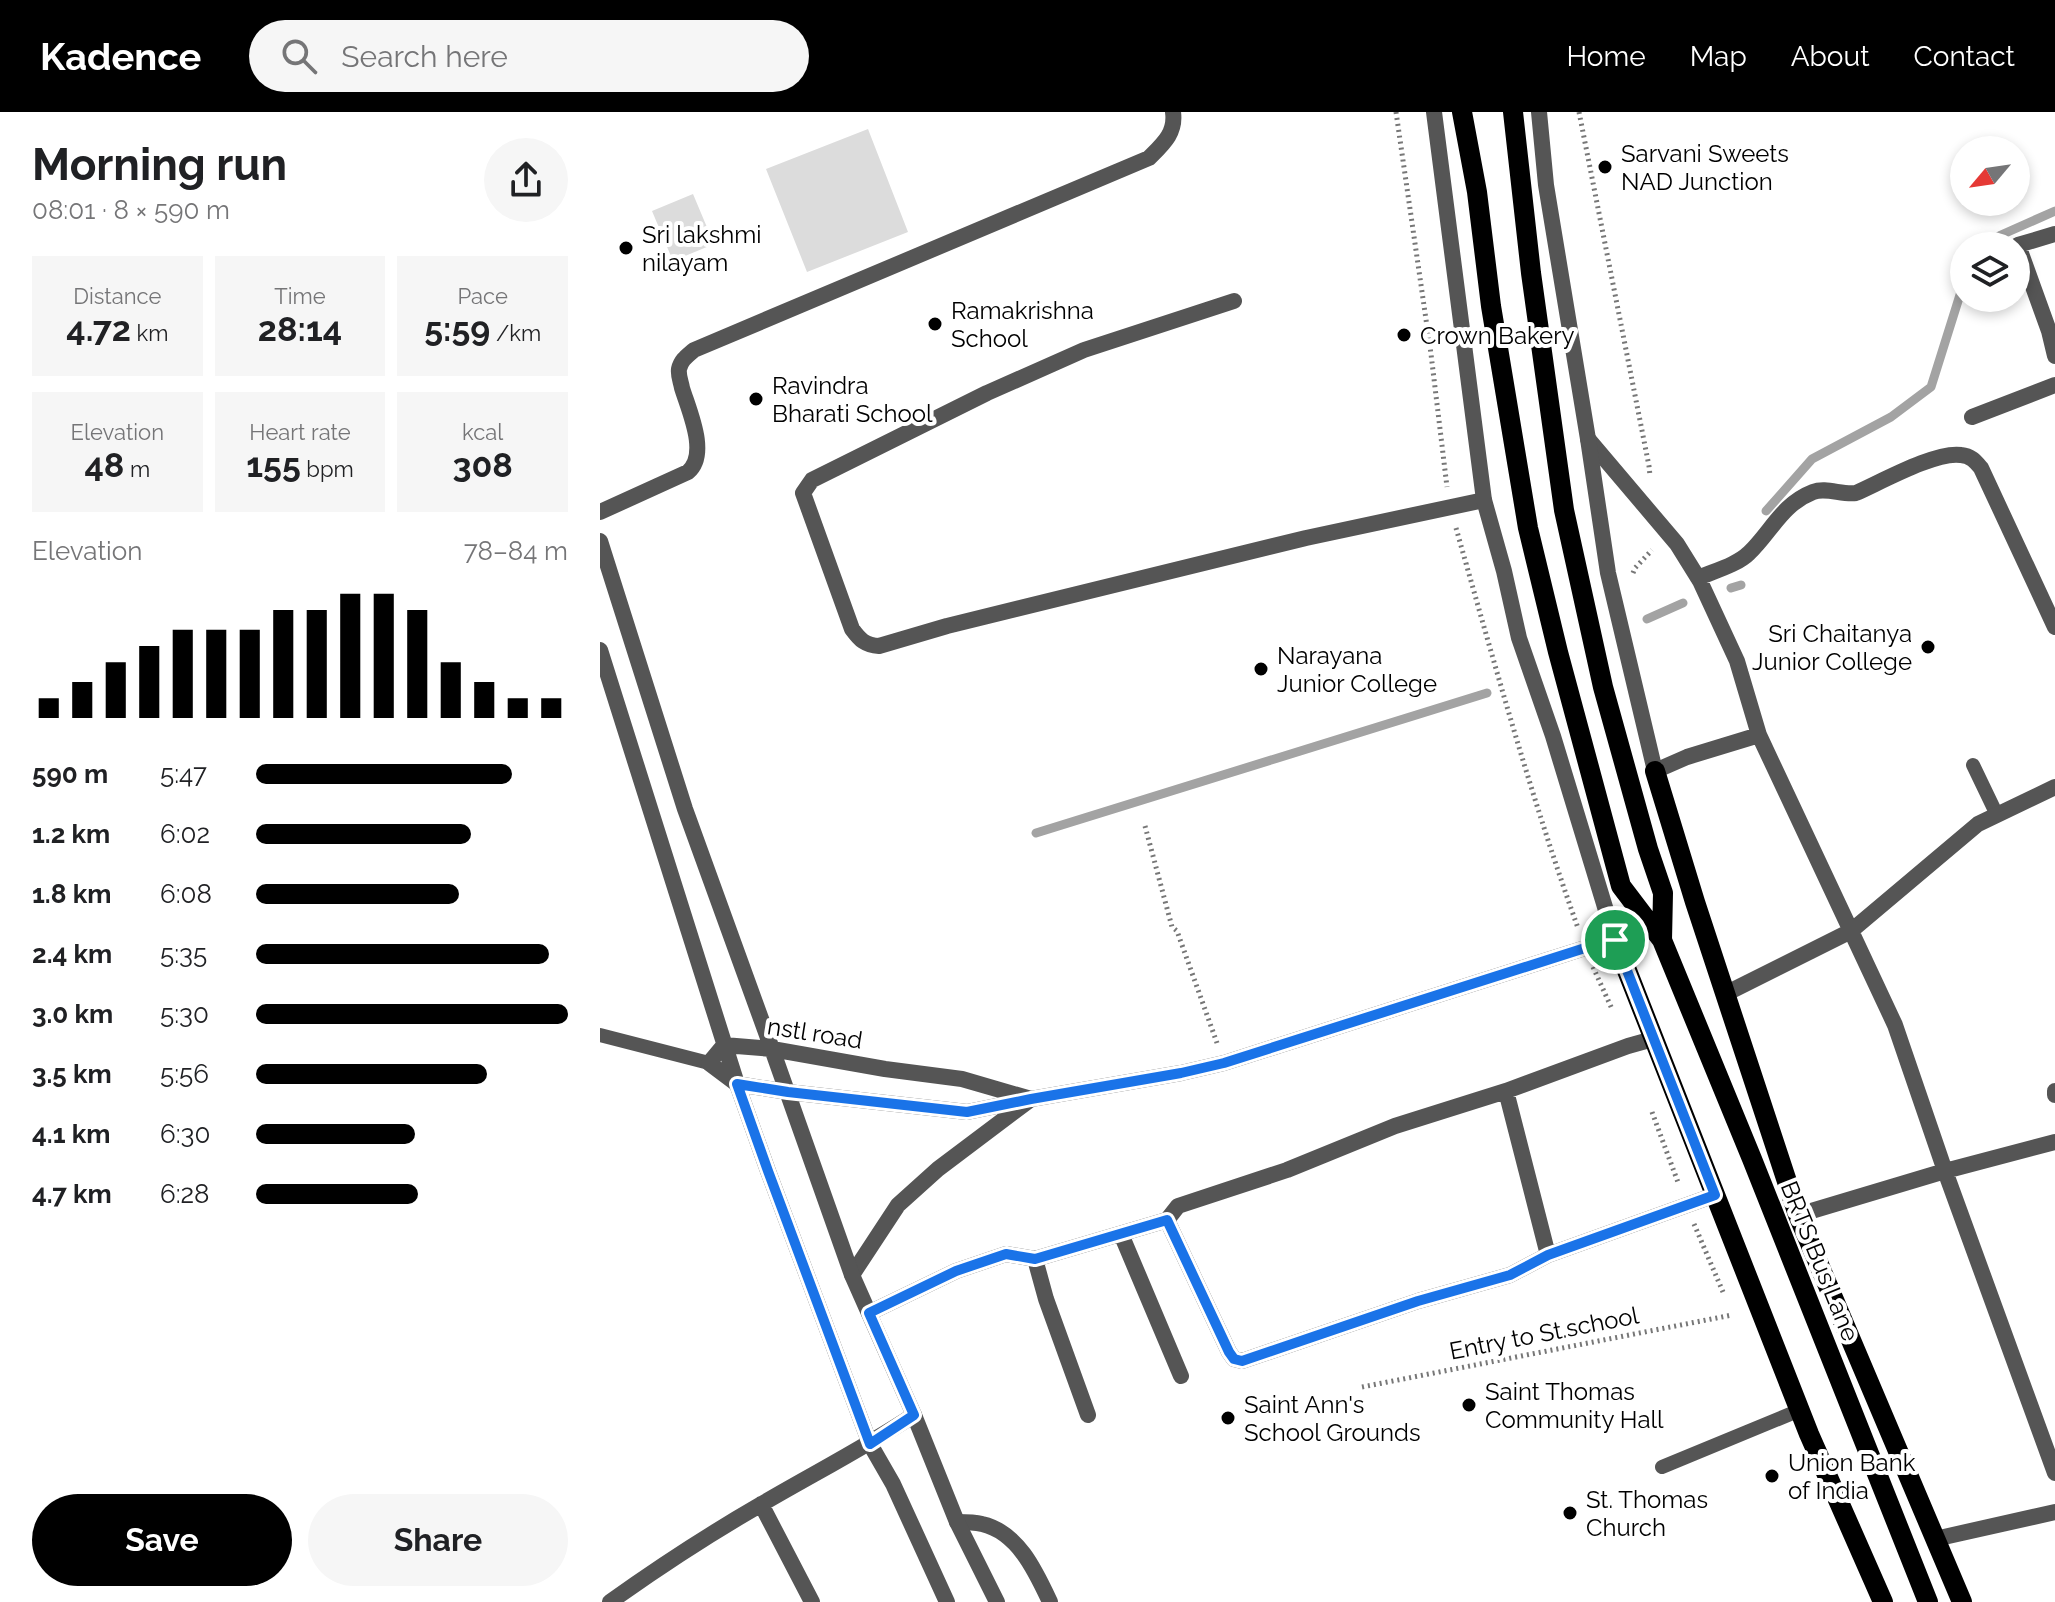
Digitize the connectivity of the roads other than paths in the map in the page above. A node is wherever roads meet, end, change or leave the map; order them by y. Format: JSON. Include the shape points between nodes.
{"nodes":[{"id":1,"x":1173,"y":112,"type":"edge"},
{"id":2,"x":1434,"y":112,"type":"edge"},
{"id":3,"x":1462,"y":112,"type":"edge"},
{"id":4,"x":1513,"y":112,"type":"edge"},
{"id":5,"x":1539,"y":112,"type":"edge"},
{"id":6,"x":2055,"y":234,"type":"edge"},
{"id":7,"x":1234,"y":301,"type":"dead end"},
{"id":8,"x":2055,"y":356,"type":"edge"},
{"id":9,"x":2055,"y":385,"type":"edge"},
{"id":10,"x":1972,"y":417,"type":"dead end"},
{"id":11,"x":1588,"y":439,"type":"junction"},
{"id":12,"x":1484,"y":500,"type":"junction"},
{"id":13,"x":600,"y":512,"type":"edge"},
{"id":14,"x":600,"y":541,"type":"edge"},
{"id":15,"x":1698,"y":578,"type":"junction"},
{"id":16,"x":2055,"y":627,"type":"edge"},
{"id":17,"x":600,"y":650,"type":"edge"},
{"id":18,"x":1759,"y":735,"type":"junction"},
{"id":19,"x":1973,"y":765,"type":"dead end"},
{"id":20,"x":1655,"y":771,"type":"junction"},
{"id":21,"x":2055,"y":787,"type":"edge"},
{"id":22,"x":1997,"y":815,"type":"junction"},
{"id":23,"x":1851,"y":931,"type":"junction"},
{"id":24,"x":1615,"y":940,"type":"junction"},
{"id":25,"x":1662,"y":940,"type":"junction"},
{"id":26,"x":1725,"y":994,"type":"junction"},
{"id":27,"x":600,"y":1035,"type":"edge"},
{"id":28,"x":1653,"y":1039,"type":"junction"},
{"id":29,"x":724,"y":1045,"type":"junction"},
{"id":30,"x":772,"y":1049,"type":"junction"},
{"id":31,"x":709,"y":1063,"type":"junction"},
{"id":32,"x":737,"y":1084,"type":"junction"},
{"id":33,"x":1506,"y":1091,"type":"junction"},
{"id":34,"x":788,"y":1092,"type":"junction"},
{"id":35,"x":1031,"y":1099,"type":"junction"},
{"id":36,"x":2055,"y":1142,"type":"edge"},
{"id":37,"x":1945,"y":1171,"type":"junction"},
{"id":38,"x":1715,"y":1195,"type":"junction"},
{"id":39,"x":1798,"y":1215,"type":"junction"},
{"id":40,"x":1167,"y":1220,"type":"junction"},
{"id":41,"x":1121,"y":1234,"type":"junction"},
{"id":42,"x":1548,"y":1255,"type":"junction"},
{"id":43,"x":1035,"y":1259,"type":"junction"},
{"id":44,"x":852,"y":1275,"type":"junction"},
{"id":45,"x":869,"y":1313,"type":"junction"},
{"id":46,"x":1181,"y":1376,"type":"dead end"},
{"id":47,"x":1800,"y":1410,"type":"junction"},
{"id":48,"x":914,"y":1415,"type":"junction"},
{"id":49,"x":1088,"y":1415,"type":"dead end"},
{"id":50,"x":870,"y":1444,"type":"junction"},
{"id":51,"x":1662,"y":1467,"type":"dead end"},
{"id":52,"x":2055,"y":1473,"type":"edge"},
{"id":53,"x":761,"y":1504,"type":"junction"},
{"id":54,"x":2055,"y":1512,"type":"edge"},
{"id":55,"x":957,"y":1522,"type":"junction"},
{"id":56,"x":1935,"y":1539,"type":"junction"},
{"id":57,"x":610,"y":1602,"type":"edge"},
{"id":58,"x":812,"y":1602,"type":"edge"},
{"id":59,"x":947,"y":1602,"type":"edge"},
{"id":60,"x":997,"y":1602,"type":"edge"},
{"id":61,"x":1050,"y":1602,"type":"edge"},
{"id":62,"x":1883,"y":1602,"type":"edge"},
{"id":63,"x":1928,"y":1602,"type":"edge"},
{"id":64,"x":1962,"y":1602,"type":"edge"}],
"edges":[{"from":1,"to":13,"type":"street","via":[[1175,124],[1167,141],[1149,158],[694,350],[678,373],[698,444],[693,467]]},
{"from":2,"to":12,"type":"street"},
{"from":3,"to":25,"type":"main road","via":[[1528,528],[1621,886]]},
{"from":4,"to":25,"type":"main road","via":[[1564,510],[1603,687],[1663,893]]},
{"from":5,"to":11,"type":"street"},
{"from":6,"to":8,"type":"street","via":[[2018,245]]},
{"from":7,"to":12,"type":"street","via":[[1084,350],[812,480],[803,493],[859,639],[879,646],[1306,538]]},
{"from":9,"to":10,"type":"street"},
{"from":11,"to":15,"type":"street","via":[[1677,544]]},
{"from":11,"to":20,"type":"street","via":[[1608,573]]},
{"from":12,"to":24,"type":"street","via":[[1519,638]]},
{"from":14,"to":30,"type":"street","via":[[685,809]]},
{"from":15,"to":16,"type":"street","via":[[1747,555],[1787,507],[1815,490],[1856,493],[1931,459],[1960,454],[1981,468]]},
{"from":15,"to":18,"type":"street","via":[[1737,661]]},
{"from":17,"to":29,"type":"street"},
{"from":18,"to":20,"type":"street"},
{"from":18,"to":23,"type":"street"},
{"from":19,"to":22,"type":"lane"},
{"from":20,"to":26,"type":"main road"},
{"from":21,"to":22,"type":"street"},
{"from":22,"to":23,"type":"street","via":[[1978,824]]},
{"from":23,"to":26,"type":"street"},
{"from":23,"to":37,"type":"street","via":[[1895,1025]]},
{"from":24,"to":28,"type":"main road"},
{"from":24,"to":35,"type":"street","via":[[1224,1063]]},
{"from":25,"to":63,"type":"main road","name":"BRTS Bus Lane"},
{"from":26,"to":39,"type":"main road"},
{"from":27,"to":31,"type":"lane"},
{"from":28,"to":33,"type":"street"},
{"from":28,"to":38,"type":"main road"},
{"from":29,"to":30,"type":"street","name":"nstl road"},
{"from":29,"to":31,"type":"street"},
{"from":29,"to":32,"type":"street"},
{"from":30,"to":34,"type":"street"},
{"from":30,"to":35,"type":"street","name":"nstl road","via":[[962,1079]]},
{"from":31,"to":32,"type":"street"},
{"from":32,"to":34,"type":"street"},
{"from":32,"to":50,"type":"street"},
{"from":33,"to":40,"type":"street","via":[[1178,1206]]},
{"from":33,"to":42,"type":"street"},
{"from":34,"to":35,"type":"street","via":[[967,1112]]},
{"from":34,"to":44,"type":"street"},
{"from":35,"to":44,"type":"street","via":[[898,1205]]},
{"from":36,"to":37,"type":"street"},
{"from":37,"to":39,"type":"street"},
{"from":37,"to":52,"type":"street"},
{"from":38,"to":42,"type":"street"},
{"from":38,"to":47,"type":"main road"},
{"from":39,"to":56,"type":"main road"},
{"from":40,"to":41,"type":"street"},
{"from":40,"to":42,"type":"street","via":[[1238,1361],[1510,1275]]},
{"from":41,"to":43,"type":"street"},
{"from":41,"to":46,"type":"street"},
{"from":43,"to":45,"type":"street","via":[[1006,1254],[956,1271]]},
{"from":43,"to":49,"type":"street"},
{"from":44,"to":45,"type":"street"},
{"from":45,"to":48,"type":"street"},
{"from":47,"to":51,"type":"lane"},
{"from":47,"to":62,"type":"main road"},
{"from":48,"to":50,"type":"street"},
{"from":48,"to":55,"type":"street"},
{"from":50,"to":53,"type":"street"},
{"from":50,"to":59,"type":"street"},
{"from":53,"to":57,"type":"street"},
{"from":53,"to":58,"type":"street"},
{"from":54,"to":56,"type":"street"},
{"from":55,"to":60,"type":"street"},
{"from":55,"to":61,"type":"street","via":[[983,1524],[1020,1548]]},
{"from":56,"to":64,"type":"main road"}]}
